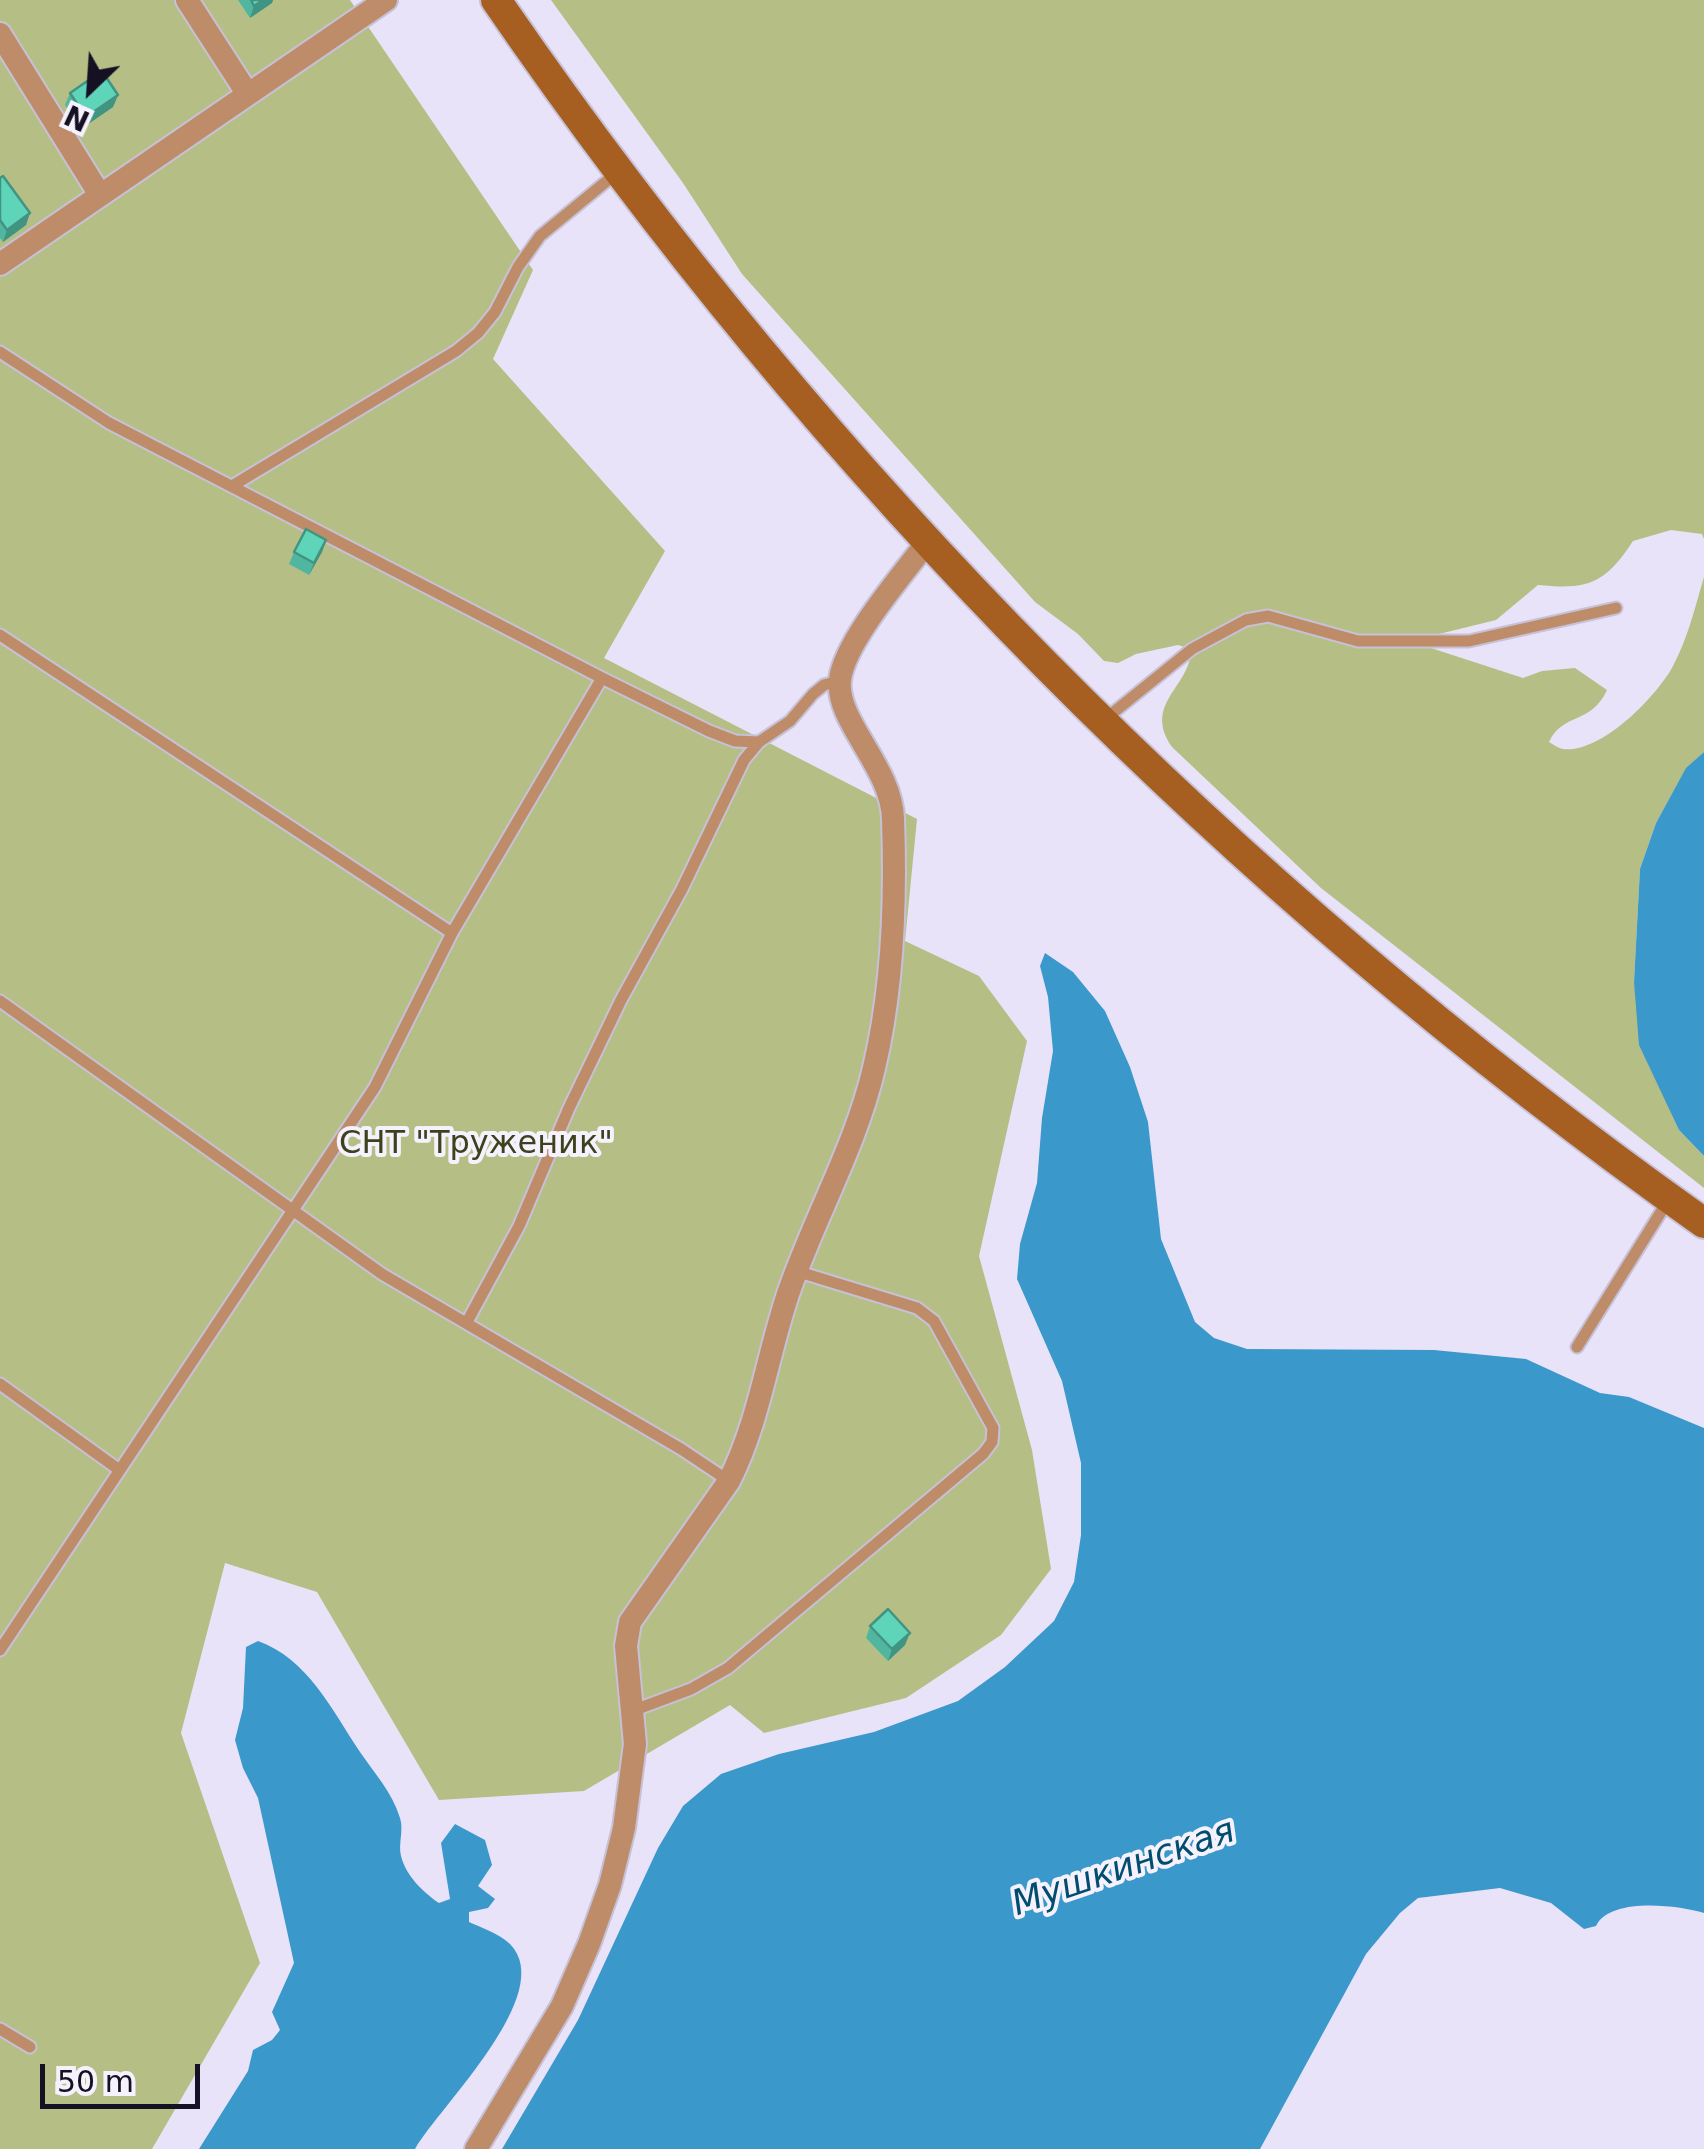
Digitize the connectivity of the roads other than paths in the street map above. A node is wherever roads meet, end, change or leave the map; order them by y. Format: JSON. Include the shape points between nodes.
{"nodes":[{"id":1,"x":187,"y":0,"type":"edge"},
{"id":2,"x":386,"y":0,"type":"edge"},
{"id":3,"x":496,"y":0,"type":"edge"},
{"id":4,"x":0,"y":34,"type":"edge"},
{"id":5,"x":248,"y":93,"type":"junction"},
{"id":6,"x":619,"y":171,"type":"junction"},
{"id":7,"x":100,"y":195,"type":"junction"},
{"id":8,"x":0,"y":264,"type":"edge"},
{"id":9,"x":0,"y":352,"type":"edge"},
{"id":10,"x":232,"y":486,"type":"junction"},
{"id":11,"x":928,"y":540,"type":"junction"},
{"id":12,"x":1616,"y":608,"type":"dead end"},
{"id":13,"x":0,"y":635,"type":"edge"},
{"id":14,"x":602,"y":678,"type":"junction"},
{"id":15,"x":839,"y":681,"type":"junction"},
{"id":16,"x":1100,"y":722,"type":"junction"},
{"id":17,"x":759,"y":742,"type":"junction"},
{"id":18,"x":452,"y":933,"type":"junction"},
{"id":19,"x":0,"y":1001,"type":"edge"},
{"id":20,"x":1670,"y":1199,"type":"junction"},
{"id":21,"x":294,"y":1210,"type":"junction"},
{"id":22,"x":1704,"y":1224,"type":"edge"},
{"id":23,"x":796,"y":1271,"type":"junction"},
{"id":24,"x":467,"y":1322,"type":"junction"},
{"id":25,"x":1577,"y":1347,"type":"dead end"},
{"id":26,"x":0,"y":1384,"type":"edge"},
{"id":27,"x":118,"y":1469,"type":"junction"},
{"id":28,"x":729,"y":1481,"type":"junction"},
{"id":29,"x":0,"y":1650,"type":"edge"},
{"id":30,"x":632,"y":1712,"type":"junction"},
{"id":31,"x":0,"y":2028,"type":"edge"},
{"id":32,"x":30,"y":2047,"type":"dead end"},
{"id":33,"x":476,"y":2149,"type":"edge"}],
"edges":[{"from":1,"to":5,"type":"street"},
{"from":2,"to":5,"type":"street"},
{"from":3,"to":6,"type":"street"},
{"from":4,"to":7,"type":"street"},
{"from":5,"to":7,"type":"street"},
{"from":6,"to":10,"type":"lane","via":[[540,236],[495,312],[456,351]]},
{"from":6,"to":11,"type":"street","via":[[829,432]]},
{"from":7,"to":8,"type":"street"},
{"from":9,"to":10,"type":"lane","via":[[108,422]]},
{"from":10,"to":14,"type":"lane"},
{"from":11,"to":15,"type":"street","via":[[865,626]]},
{"from":11,"to":16,"type":"street"},
{"from":12,"to":16,"type":"lane","via":[[1469,641],[1358,641],[1268,616],[1246,620],[1192,649]]},
{"from":13,"to":18,"type":"lane"},
{"from":14,"to":17,"type":"lane","via":[[709,731]]},
{"from":14,"to":18,"type":"lane"},
{"from":15,"to":17,"type":"lane","via":[[812,694],[790,721]]},
{"from":15,"to":23,"type":"street","via":[[842,703],[888,784],[893,917],[874,1070]]},
{"from":16,"to":20,"type":"street","via":[[1316,921]]},
{"from":17,"to":24,"type":"lane","via":[[621,1000],[519,1226]]},
{"from":18,"to":21,"type":"lane","via":[[375,1087]]},
{"from":19,"to":21,"type":"lane"},
{"from":20,"to":22,"type":"street"},
{"from":20,"to":25,"type":"lane"},
{"from":21,"to":24,"type":"lane","via":[[382,1274]]},
{"from":21,"to":27,"type":"lane"},
{"from":23,"to":28,"type":"street","via":[[754,1423]]},
{"from":23,"to":30,"type":"lane","via":[[918,1308],[934,1321],[994,1428],[992,1442],[728,1668]]},
{"from":24,"to":28,"type":"lane"},
{"from":26,"to":27,"type":"lane"},
{"from":27,"to":29,"type":"lane"},
{"from":28,"to":30,"type":"street","via":[[630,1622]]},
{"from":30,"to":33,"type":"street","via":[[624,1828],[610,1885],[562,2006]]},
{"from":31,"to":32,"type":"lane"}]}
